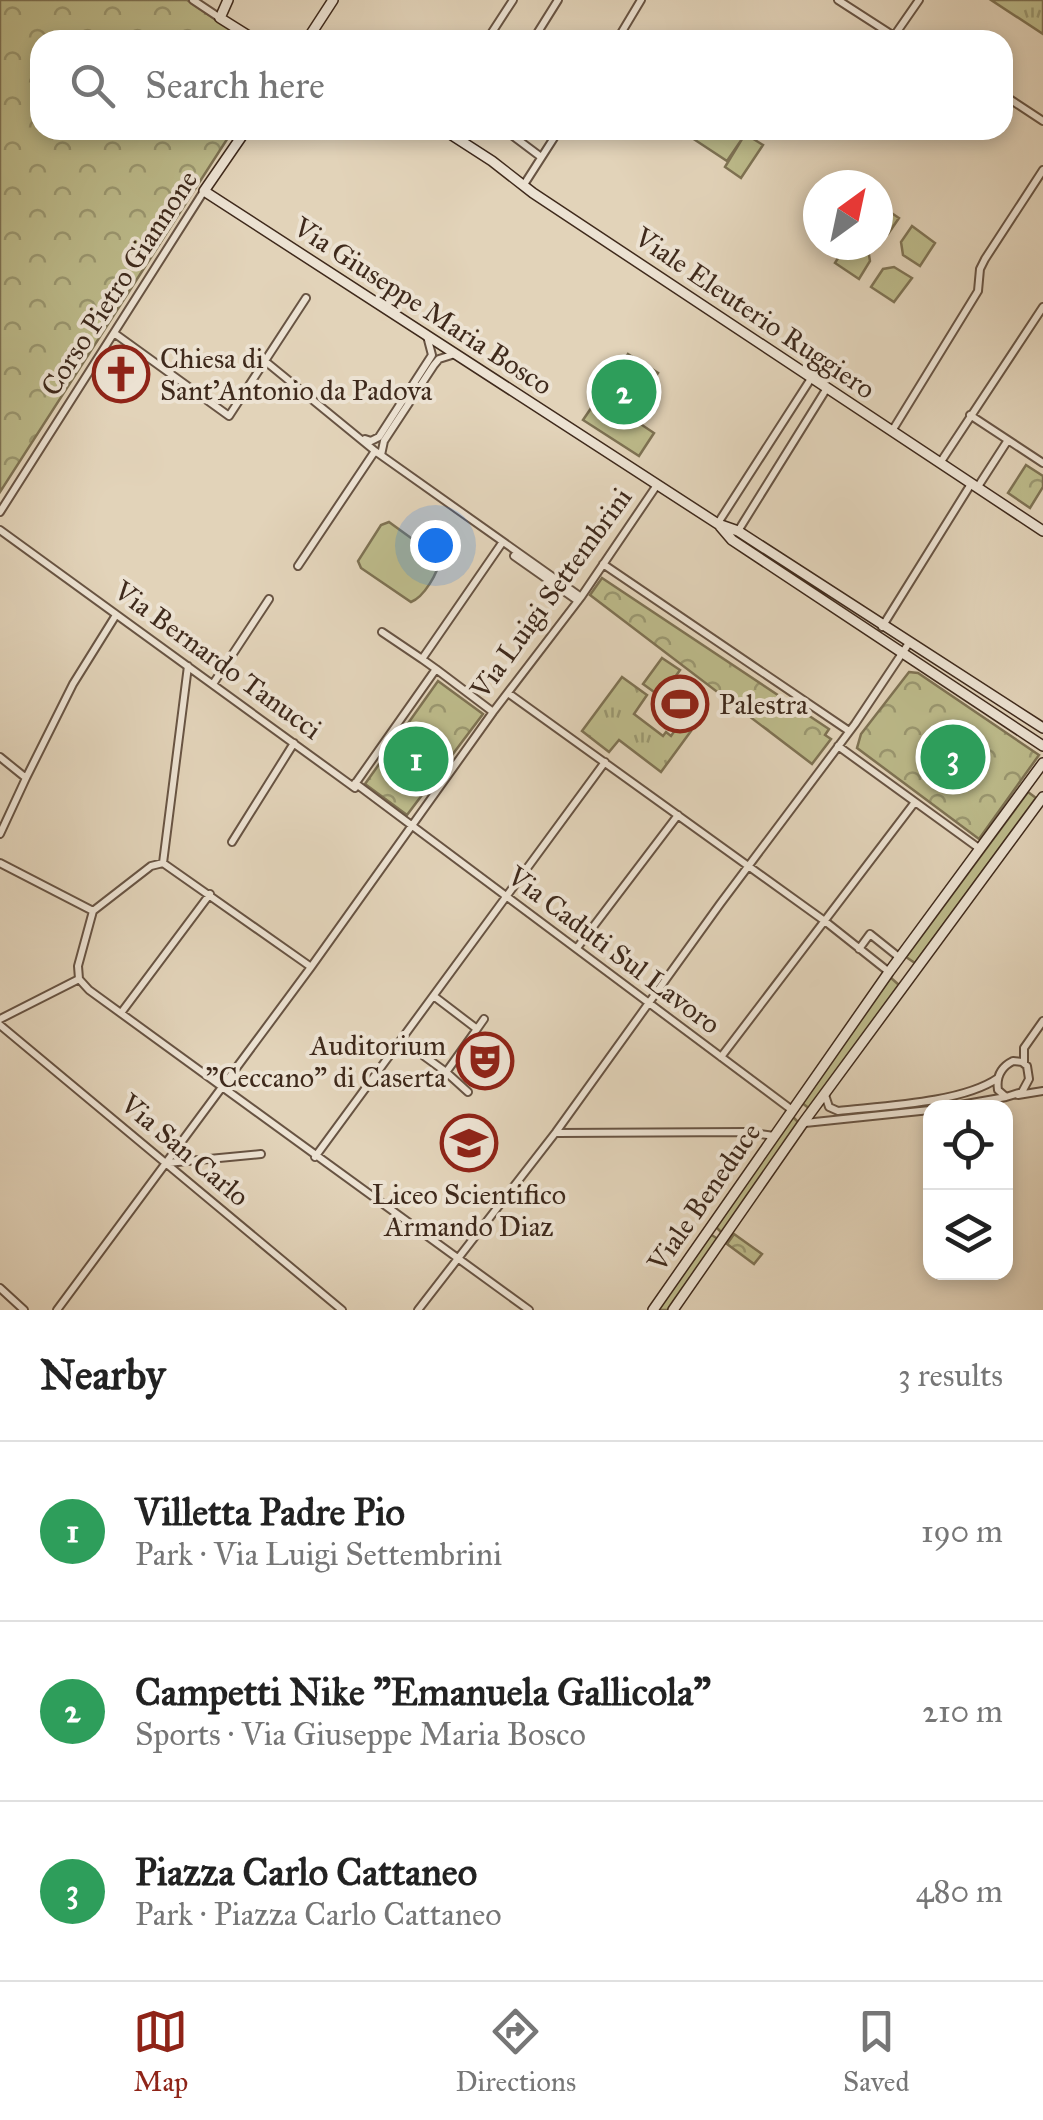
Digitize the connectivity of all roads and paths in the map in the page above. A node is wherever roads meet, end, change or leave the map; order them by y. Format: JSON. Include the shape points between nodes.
{"nodes":[{"id":1,"x":193,"y":0,"type":"edge"},
{"id":2,"x":228,"y":0,"type":"edge"},
{"id":3,"x":333,"y":0,"type":"edge"},
{"id":4,"x":513,"y":0,"type":"edge"},
{"id":5,"x":558,"y":0,"type":"edge"},
{"id":6,"x":642,"y":0,"type":"edge"},
{"id":7,"x":838,"y":0,"type":"edge"},
{"id":8,"x":902,"y":0,"type":"edge"},
{"id":9,"x":916,"y":4,"type":"edge"},
{"id":10,"x":220,"y":18,"type":"junction"},
{"id":11,"x":239,"y":30,"type":"edge"},
{"id":12,"x":314,"y":30,"type":"edge"},
{"id":13,"x":494,"y":30,"type":"edge"},
{"id":14,"x":539,"y":30,"type":"edge"},
{"id":15,"x":624,"y":30,"type":"edge"},
{"id":16,"x":885,"y":30,"type":"edge"},
{"id":17,"x":901,"y":30,"type":"edge"},
{"id":18,"x":1013,"y":101,"type":"edge"},
{"id":19,"x":1043,"y":121,"type":"edge"},
{"id":20,"x":239,"y":140,"type":"edge"},
{"id":21,"x":459,"y":140,"type":"edge"},
{"id":22,"x":519,"y":140,"type":"edge"},
{"id":23,"x":553,"y":140,"type":"edge"},
{"id":24,"x":541,"y":157,"type":"junction"},
{"id":25,"x":1043,"y":170,"type":"edge"},
{"id":26,"x":525,"y":184,"type":"junction"},
{"id":27,"x":204,"y":191,"type":"junction"},
{"id":28,"x":306,"y":298,"type":"dead end"},
{"id":29,"x":1043,"y":307,"type":"edge"},
{"id":30,"x":114,"y":333,"type":"junction"},
{"id":31,"x":426,"y":334,"type":"junction"},
{"id":32,"x":457,"y":354,"type":"junction"},
{"id":33,"x":265,"y":362,"type":"junction"},
{"id":34,"x":812,"y":378,"type":"junction"},
{"id":35,"x":828,"y":388,"type":"junction"},
{"id":36,"x":970,"y":415,"type":"junction"},
{"id":37,"x":892,"y":431,"type":"junction"},
{"id":38,"x":359,"y":438,"type":"junction"},
{"id":39,"x":1008,"y":440,"type":"junction"},
{"id":40,"x":378,"y":453,"type":"junction"},
{"id":41,"x":940,"y":463,"type":"junction"},
{"id":42,"x":1043,"y":463,"type":"edge"},
{"id":43,"x":657,"y":485,"type":"junction"},
{"id":44,"x":974,"y":486,"type":"junction"},
{"id":45,"x":0,"y":512,"type":"edge"},
{"id":46,"x":718,"y":524,"type":"junction"},
{"id":47,"x":1040,"y":526,"type":"edge"},
{"id":48,"x":0,"y":530,"type":"edge"},
{"id":49,"x":735,"y":535,"type":"junction"},
{"id":50,"x":501,"y":544,"type":"junction"},
{"id":51,"x":603,"y":564,"type":"junction"},
{"id":52,"x":298,"y":566,"type":"dead end"},
{"id":53,"x":269,"y":598,"type":"dead end"},
{"id":54,"x":580,"y":599,"type":"junction"},
{"id":55,"x":116,"y":614,"type":"junction"},
{"id":56,"x":882,"y":626,"type":"junction"},
{"id":57,"x":382,"y":632,"type":"dead end"},
{"id":58,"x":876,"y":636,"type":"junction"},
{"id":59,"x":909,"y":643,"type":"junction"},
{"id":60,"x":902,"y":654,"type":"junction"},
{"id":61,"x":422,"y":659,"type":"junction"},
{"id":62,"x":188,"y":665,"type":"junction"},
{"id":63,"x":436,"y":669,"type":"junction"},
{"id":64,"x":213,"y":684,"type":"junction"},
{"id":65,"x":508,"y":693,"type":"junction"},
{"id":66,"x":493,"y":712,"type":"junction"},
{"id":67,"x":1043,"y":729,"type":"edge"},
{"id":68,"x":848,"y":731,"type":"junction"},
{"id":69,"x":294,"y":743,"type":"junction"},
{"id":70,"x":838,"y":746,"type":"junction"},
{"id":71,"x":1043,"y":746,"type":"edge"},
{"id":72,"x":0,"y":757,"type":"edge"},
{"id":73,"x":605,"y":762,"type":"junction"},
{"id":74,"x":1043,"y":762,"type":"edge"},
{"id":75,"x":26,"y":778,"type":"junction"},
{"id":76,"x":354,"y":785,"type":"junction"},
{"id":77,"x":1026,"y":786,"type":"junction"},
{"id":78,"x":1042,"y":797,"type":"edge"},
{"id":79,"x":915,"y":802,"type":"junction"},
{"id":80,"x":678,"y":815,"type":"junction"},
{"id":81,"x":410,"y":826,"type":"junction"},
{"id":82,"x":0,"y":834,"type":"edge"},
{"id":83,"x":232,"y":842,"type":"dead end"},
{"id":84,"x":980,"y":850,"type":"junction"},
{"id":85,"x":0,"y":863,"type":"edge"},
{"id":86,"x":163,"y":863,"type":"junction"},
{"id":87,"x":748,"y":866,"type":"junction"},
{"id":88,"x":210,"y":894,"type":"junction"},
{"id":89,"x":508,"y":898,"type":"junction"},
{"id":90,"x":93,"y":911,"type":"junction"},
{"id":91,"x":826,"y":922,"type":"junction"},
{"id":92,"x":577,"y":948,"type":"junction"},
{"id":93,"x":859,"y":949,"type":"junction"},
{"id":94,"x":900,"y":958,"type":"junction"},
{"id":95,"x":312,"y":967,"type":"junction"},
{"id":96,"x":915,"y":969,"type":"junction"},
{"id":97,"x":889,"y":972,"type":"junction"},
{"id":98,"x":80,"y":979,"type":"junction"},
{"id":99,"x":904,"y":984,"type":"junction"},
{"id":100,"x":434,"y":997,"type":"junction"},
{"id":101,"x":648,"y":1003,"type":"junction"},
{"id":102,"x":120,"y":1014,"type":"junction"},
{"id":103,"x":484,"y":1019,"type":"dead end"},
{"id":104,"x":1043,"y":1021,"type":"edge"},
{"id":105,"x":0,"y":1022,"type":"edge"},
{"id":106,"x":477,"y":1029,"type":"junction"},
{"id":107,"x":402,"y":1040,"type":"junction"},
{"id":108,"x":721,"y":1057,"type":"junction"},
{"id":109,"x":1025,"y":1064,"type":"junction"},
{"id":110,"x":444,"y":1075,"type":"junction"},
{"id":111,"x":1029,"y":1077,"type":"junction"},
{"id":112,"x":998,"y":1078,"type":"junction"},
{"id":113,"x":1043,"y":1080,"type":"edge"},
{"id":114,"x":221,"y":1088,"type":"junction"},
{"id":115,"x":468,"y":1092,"type":"dead end"},
{"id":116,"x":1043,"y":1092,"type":"edge"},
{"id":117,"x":825,"y":1095,"type":"junction"},
{"id":118,"x":1012,"y":1096,"type":"junction"},
{"id":119,"x":989,"y":1100,"type":"edge"},
{"id":120,"x":792,"y":1110,"type":"junction"},
{"id":121,"x":923,"y":1111,"type":"edge"},
{"id":122,"x":804,"y":1123,"type":"junction"},
{"id":123,"x":556,"y":1132,"type":"junction"},
{"id":124,"x":774,"y":1136,"type":"junction"},
{"id":125,"x":261,"y":1154,"type":"dead end"},
{"id":126,"x":315,"y":1157,"type":"junction"},
{"id":127,"x":166,"y":1163,"type":"junction"},
{"id":128,"x":710,"y":1228,"type":"junction"},
{"id":129,"x":724,"y":1237,"type":"junction"},
{"id":130,"x":456,"y":1257,"type":"junction"},
{"id":131,"x":0,"y":1288,"type":"edge"},
{"id":132,"x":24,"y":1310,"type":"edge"},
{"id":133,"x":57,"y":1310,"type":"edge"},
{"id":134,"x":342,"y":1310,"type":"edge"},
{"id":135,"x":418,"y":1310,"type":"edge"},
{"id":136,"x":529,"y":1310,"type":"edge"},
{"id":137,"x":654,"y":1310,"type":"edge"},
{"id":138,"x":672,"y":1310,"type":"edge"}],
"edges":[{"from":1,"to":10,"type":"street"},
{"from":2,"to":10,"type":"street"},
{"from":3,"to":12,"type":"street"},
{"from":4,"to":13,"type":"street"},
{"from":5,"to":14,"type":"street"},
{"from":6,"to":15,"type":"street"},
{"from":7,"to":16,"type":"street"},
{"from":8,"to":9,"type":"street"},
{"from":9,"to":17,"type":"street"},
{"from":10,"to":11,"type":"street"},
{"from":18,"to":19,"type":"street"},
{"from":20,"to":27,"type":"street","name":"Corso Pietro Giannone"},
{"from":21,"to":26,"type":"street","name":"Viale Eleuterio Ruggiero"},
{"from":22,"to":24,"type":"street"},
{"from":23,"to":24,"type":"street"},
{"from":24,"to":26,"type":"street"},
{"from":25,"to":37,"type":"street","via":[[985,259],[978,291]]},
{"from":26,"to":34,"type":"street","name":"Viale Eleuterio Ruggiero"},
{"from":27,"to":30,"type":"street","name":"Corso Pietro Giannone"},
{"from":27,"to":31,"type":"street","name":"Via Giuseppe Maria Bosco"},
{"from":28,"to":33,"type":"street"},
{"from":29,"to":36,"type":"street"},
{"from":30,"to":33,"type":"street","via":[[229,416]]},
{"from":30,"to":45,"type":"street","name":"Corso Pietro Giannone"},
{"from":31,"to":32,"type":"street","name":"Via Giuseppe Maria Bosco"},
{"from":31,"to":38,"type":"street","via":[[432,355],[422,372],[379,436]]},
{"from":32,"to":40,"type":"street","via":[[434,365]]},
{"from":32,"to":43,"type":"street","name":"Via Giuseppe Maria Bosco"},
{"from":33,"to":38,"type":"street"},
{"from":34,"to":35,"type":"street","name":"Viale Eleuterio Ruggiero"},
{"from":34,"to":46,"type":"street"},
{"from":35,"to":37,"type":"street","name":"Viale Eleuterio Ruggiero"},
{"from":35,"to":49,"type":"street"},
{"from":36,"to":39,"type":"street"},
{"from":36,"to":41,"type":"street"},
{"from":37,"to":41,"type":"street","name":"Viale Eleuterio Ruggiero"},
{"from":38,"to":40,"type":"street"},
{"from":39,"to":42,"type":"street"},
{"from":39,"to":44,"type":"street"},
{"from":40,"to":50,"type":"street"},
{"from":40,"to":52,"type":"street"},
{"from":41,"to":44,"type":"street","name":"Viale Eleuterio Ruggiero"},
{"from":43,"to":46,"type":"street","name":"Via Giuseppe Maria Bosco"},
{"from":43,"to":51,"type":"street","name":"Via Luigi Settembrini"},
{"from":44,"to":47,"type":"street","name":"Viale Eleuterio Ruggiero"},
{"from":44,"to":56,"type":"street"},
{"from":46,"to":49,"type":"street","name":"Via Giuseppe Maria Bosco"},
{"from":48,"to":55,"type":"street","name":"Via Bernardo Tanucci"},
{"from":49,"to":56,"type":"street","name":"Via Giuseppe Maria Bosco"},
{"from":49,"to":58,"type":"street","name":"Via Giuseppe Maria Bosco"},
{"from":50,"to":54,"type":"street"},
{"from":50,"to":61,"type":"street"},
{"from":51,"to":54,"type":"street","name":"Via Luigi Settembrini"},
{"from":51,"to":68,"type":"street"},
{"from":53,"to":64,"type":"street"},
{"from":54,"to":65,"type":"street","name":"Via Luigi Settembrini"},
{"from":55,"to":62,"type":"street","name":"Via Bernardo Tanucci"},
{"from":55,"to":75,"type":"street"},
{"from":56,"to":58,"type":"street"},
{"from":56,"to":59,"type":"street","name":"Via Giuseppe Maria Bosco"},
{"from":57,"to":61,"type":"street"},
{"from":58,"to":60,"type":"street","name":"Via Giuseppe Maria Bosco"},
{"from":59,"to":60,"type":"street"},
{"from":59,"to":67,"type":"street","name":"Via Giuseppe Maria Bosco"},
{"from":60,"to":68,"type":"street"},
{"from":60,"to":71,"type":"street","name":"Via Giuseppe Maria Bosco"},
{"from":61,"to":63,"type":"street"},
{"from":62,"to":64,"type":"street","name":"Via Bernardo Tanucci"},
{"from":62,"to":86,"type":"street"},
{"from":63,"to":66,"type":"street"},
{"from":63,"to":76,"type":"street"},
{"from":64,"to":69,"type":"street","name":"Via Bernardo Tanucci"},
{"from":65,"to":66,"type":"street","name":"Via Luigi Settembrini"},
{"from":65,"to":73,"type":"street"},
{"from":66,"to":81,"type":"street","name":"Via Luigi Settembrini"},
{"from":68,"to":70,"type":"street"},
{"from":69,"to":76,"type":"street","name":"Via Bernardo Tanucci"},
{"from":69,"to":83,"type":"street"},
{"from":70,"to":79,"type":"street"},
{"from":70,"to":87,"type":"street"},
{"from":72,"to":75,"type":"street"},
{"from":73,"to":80,"type":"street"},
{"from":73,"to":89,"type":"street"},
{"from":74,"to":77,"type":"street","name":"Viale Beneduce"},
{"from":75,"to":82,"type":"street"},
{"from":76,"to":81,"type":"street","name":"Via Bernardo Tanucci"},
{"from":77,"to":78,"type":"street"},
{"from":77,"to":84,"type":"street","name":"Viale Beneduce"},
{"from":78,"to":96,"type":"street","name":"Viale Beneduce"},
{"from":79,"to":84,"type":"street"},
{"from":79,"to":91,"type":"street"},
{"from":80,"to":87,"type":"street"},
{"from":80,"to":92,"type":"street"},
{"from":81,"to":89,"type":"street","name":"Via Caduti Sul Lavoro"},
{"from":81,"to":95,"type":"street","name":"Via Luigi Settembrini"},
{"from":84,"to":94,"type":"street","name":"Viale Beneduce"},
{"from":85,"to":90,"type":"street"},
{"from":86,"to":88,"type":"street"},
{"from":86,"to":90,"type":"street"},
{"from":87,"to":91,"type":"street"},
{"from":87,"to":101,"type":"street"},
{"from":88,"to":95,"type":"street"},
{"from":88,"to":102,"type":"street"},
{"from":89,"to":92,"type":"street","name":"Via Caduti Sul Lavoro"},
{"from":89,"to":100,"type":"street"},
{"from":90,"to":98,"type":"street"},
{"from":91,"to":93,"type":"street"},
{"from":91,"to":108,"type":"street"},
{"from":92,"to":101,"type":"street","name":"Via Caduti Sul Lavoro"},
{"from":93,"to":94,"type":"street","via":[[870,934]]},
{"from":93,"to":97,"type":"street"},
{"from":94,"to":96,"type":"street"},
{"from":94,"to":97,"type":"street","name":"Viale Beneduce"},
{"from":95,"to":114,"type":"street","name":"Via Luigi Settembrini"},
{"from":96,"to":99,"type":"street","name":"Viale Beneduce"},
{"from":97,"to":99,"type":"street"},
{"from":97,"to":120,"type":"street","name":"Viale Beneduce"},
{"from":98,"to":102,"type":"street"},
{"from":98,"to":105,"type":"street"},
{"from":99,"to":117,"type":"street","name":"Viale Beneduce"},
{"from":100,"to":106,"type":"street"},
{"from":100,"to":107,"type":"street"},
{"from":101,"to":108,"type":"street","name":"Via Caduti Sul Lavoro"},
{"from":101,"to":123,"type":"street"},
{"from":102,"to":114,"type":"street"},
{"from":103,"to":106,"type":"street"},
{"from":104,"to":109,"type":"street","via":[[1024,1048]]},
{"from":105,"to":127,"type":"street","name":"Via San Carlo"},
{"from":106,"to":110,"type":"street"},
{"from":107,"to":110,"type":"street"},
{"from":107,"to":126,"type":"street"},
{"from":108,"to":120,"type":"street","name":"Via Caduti Sul Lavoro"},
{"from":109,"to":111,"type":"street"},
{"from":109,"to":112,"type":"street","via":[[1007,1064]]},
{"from":110,"to":115,"type":"street"},
{"from":111,"to":113,"type":"street"},
{"from":111,"to":118,"type":"street"},
{"from":112,"to":117,"type":"street","via":[[977,1090],[853,1110],[833,1110]]},
{"from":112,"to":118,"type":"street","via":[[998,1090]]},
{"from":114,"to":126,"type":"street"},
{"from":114,"to":127,"type":"street","name":"Via Luigi Settembrini"},
{"from":116,"to":118,"type":"street"},
{"from":117,"to":122,"type":"street","name":"Viale Beneduce"},
{"from":118,"to":119,"type":"street"},
{"from":120,"to":122,"type":"street"},
{"from":120,"to":124,"type":"street","name":"Viale Beneduce"},
{"from":121,"to":122,"type":"street"},
{"from":122,"to":129,"type":"street","name":"Viale Beneduce"},
{"from":123,"to":124,"type":"street"},
{"from":123,"to":130,"type":"street"},
{"from":124,"to":128,"type":"street","name":"Viale Beneduce"},
{"from":125,"to":127,"type":"street"},
{"from":126,"to":130,"type":"street"},
{"from":127,"to":133,"type":"street","name":"Via Luigi Settembrini"},
{"from":127,"to":134,"type":"street","name":"Via San Carlo"},
{"from":128,"to":129,"type":"street"},
{"from":128,"to":137,"type":"street","name":"Viale Beneduce"},
{"from":129,"to":138,"type":"street","name":"Viale Beneduce"},
{"from":130,"to":135,"type":"street"},
{"from":130,"to":136,"type":"street"},
{"from":131,"to":132,"type":"street"}]}
